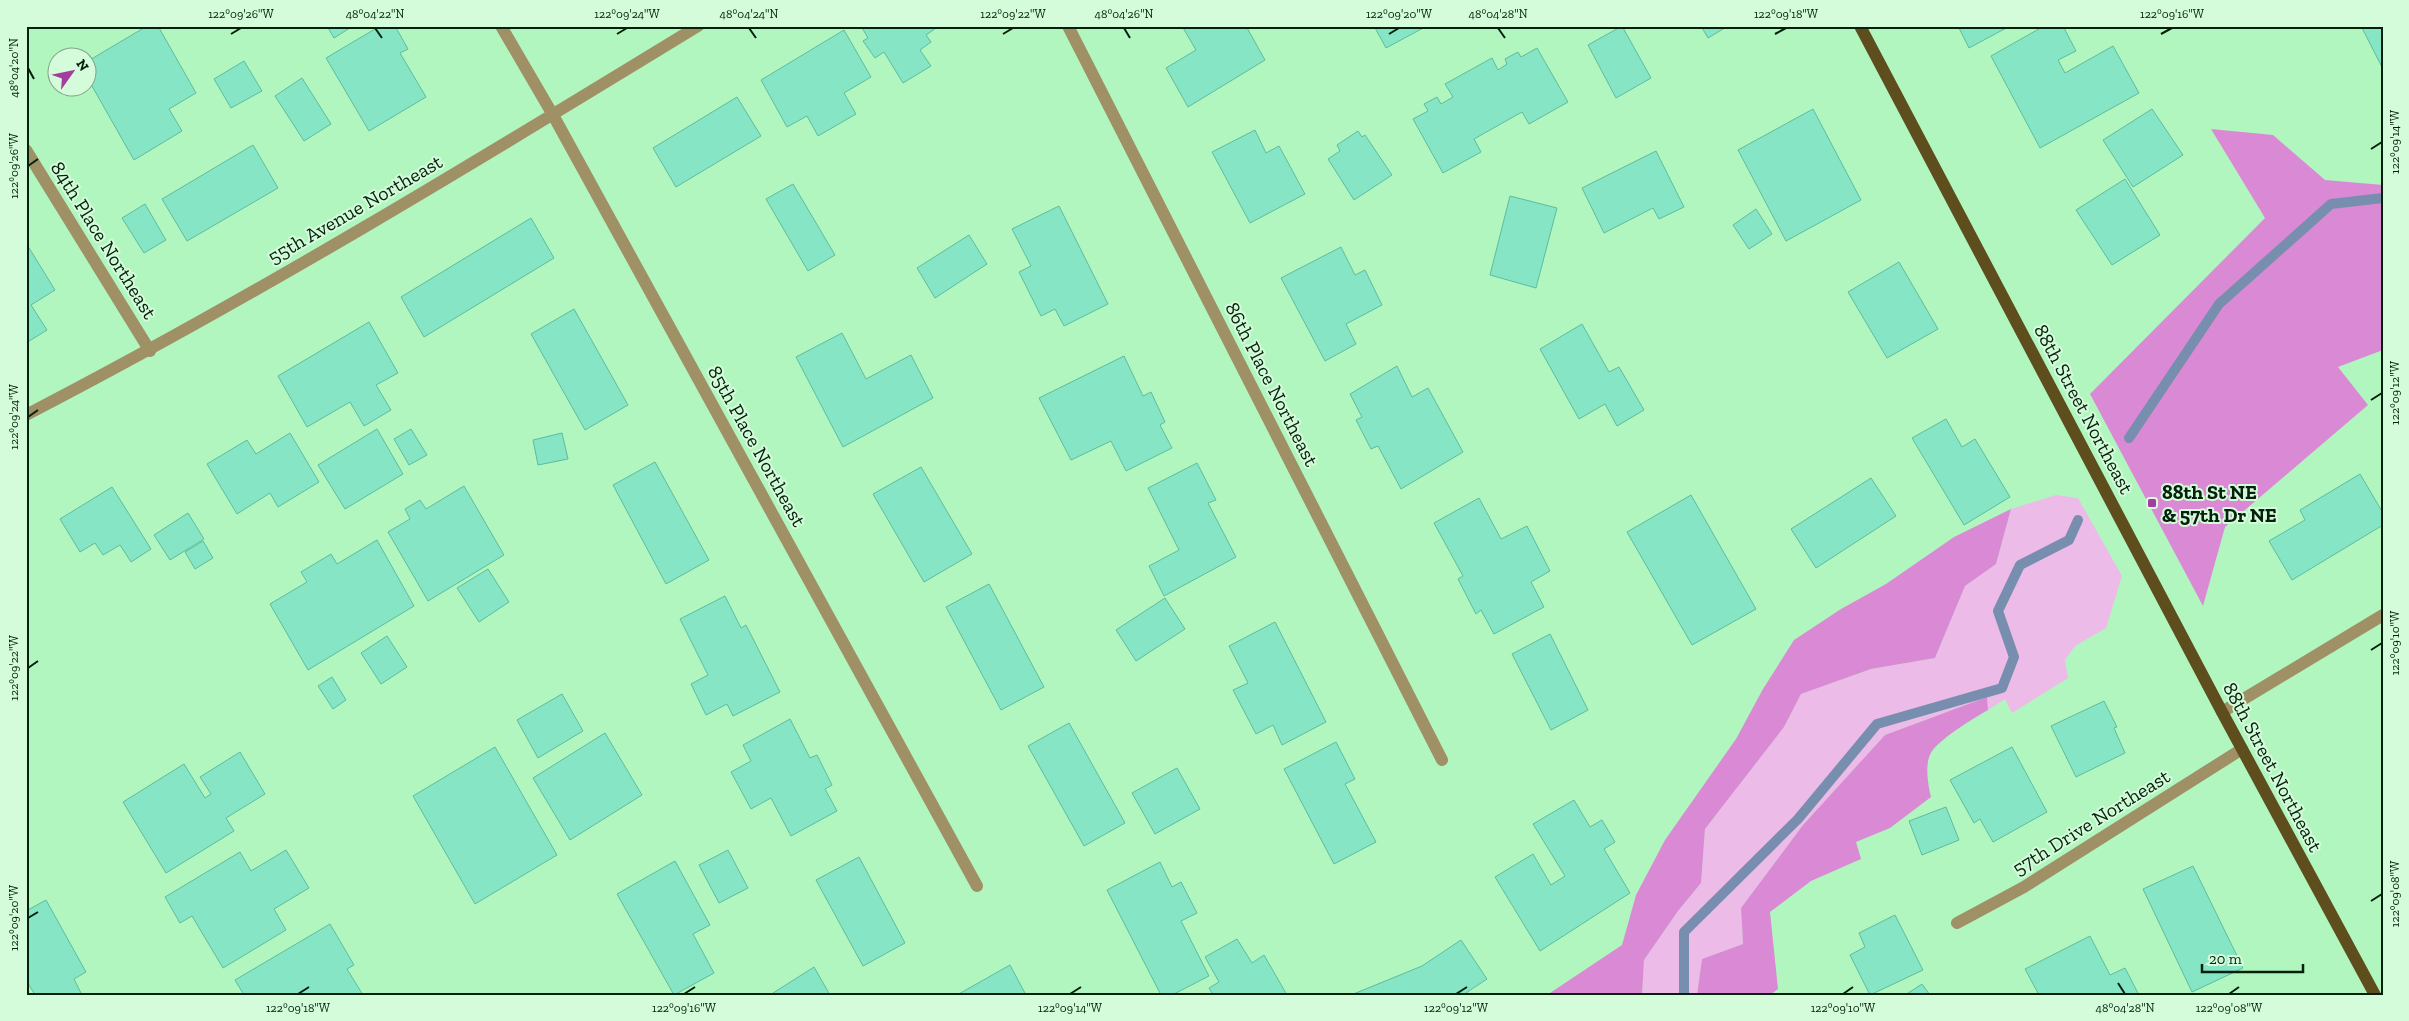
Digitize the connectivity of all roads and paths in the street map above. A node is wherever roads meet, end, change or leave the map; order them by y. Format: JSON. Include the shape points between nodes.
{"nodes":[{"id":1,"x":500,"y":26,"type":"edge"},
{"id":2,"x":698,"y":26,"type":"edge"},
{"id":3,"x":1068,"y":26,"type":"edge"},
{"id":4,"x":1860,"y":26,"type":"edge"},
{"id":5,"x":553,"y":115,"type":"junction"},
{"id":6,"x":26,"y":150,"type":"edge"},
{"id":7,"x":150,"y":351,"type":"junction"},
{"id":8,"x":26,"y":415,"type":"edge"},
{"id":9,"x":2383,"y":615,"type":"edge"},
{"id":10,"x":2222,"y":712,"type":"junction"},
{"id":11,"x":2242,"y":748,"type":"junction"},
{"id":12,"x":1442,"y":760,"type":"dead end"},
{"id":13,"x":977,"y":886,"type":"dead end"},
{"id":14,"x":1957,"y":923,"type":"dead end"},
{"id":15,"x":2375,"y":995,"type":"edge"}],
"edges":[{"from":1,"to":5,"type":"street","name":"85th Place Northeast"},
{"from":2,"to":5,"type":"street","name":"55th Avenue Northeast"},
{"from":3,"to":12,"type":"street","name":"86th Place Northeast"},
{"from":4,"to":10,"type":"main road","name":"88th Street Northeast"},
{"from":5,"to":7,"type":"street","name":"55th Avenue Northeast"},
{"from":5,"to":13,"type":"street","name":"85th Place Northeast"},
{"from":6,"to":7,"type":"street","name":"84th Place Northeast"},
{"from":7,"to":8,"type":"street","name":"55th Avenue Northeast"},
{"from":9,"to":10,"type":"street"},
{"from":10,"to":11,"type":"main road","name":"88th Street Northeast"},
{"from":11,"to":14,"type":"street","name":"57th Drive Northeast","via":[[2024,887]]},
{"from":11,"to":15,"type":"main road","name":"88th Street Northeast"}]}
